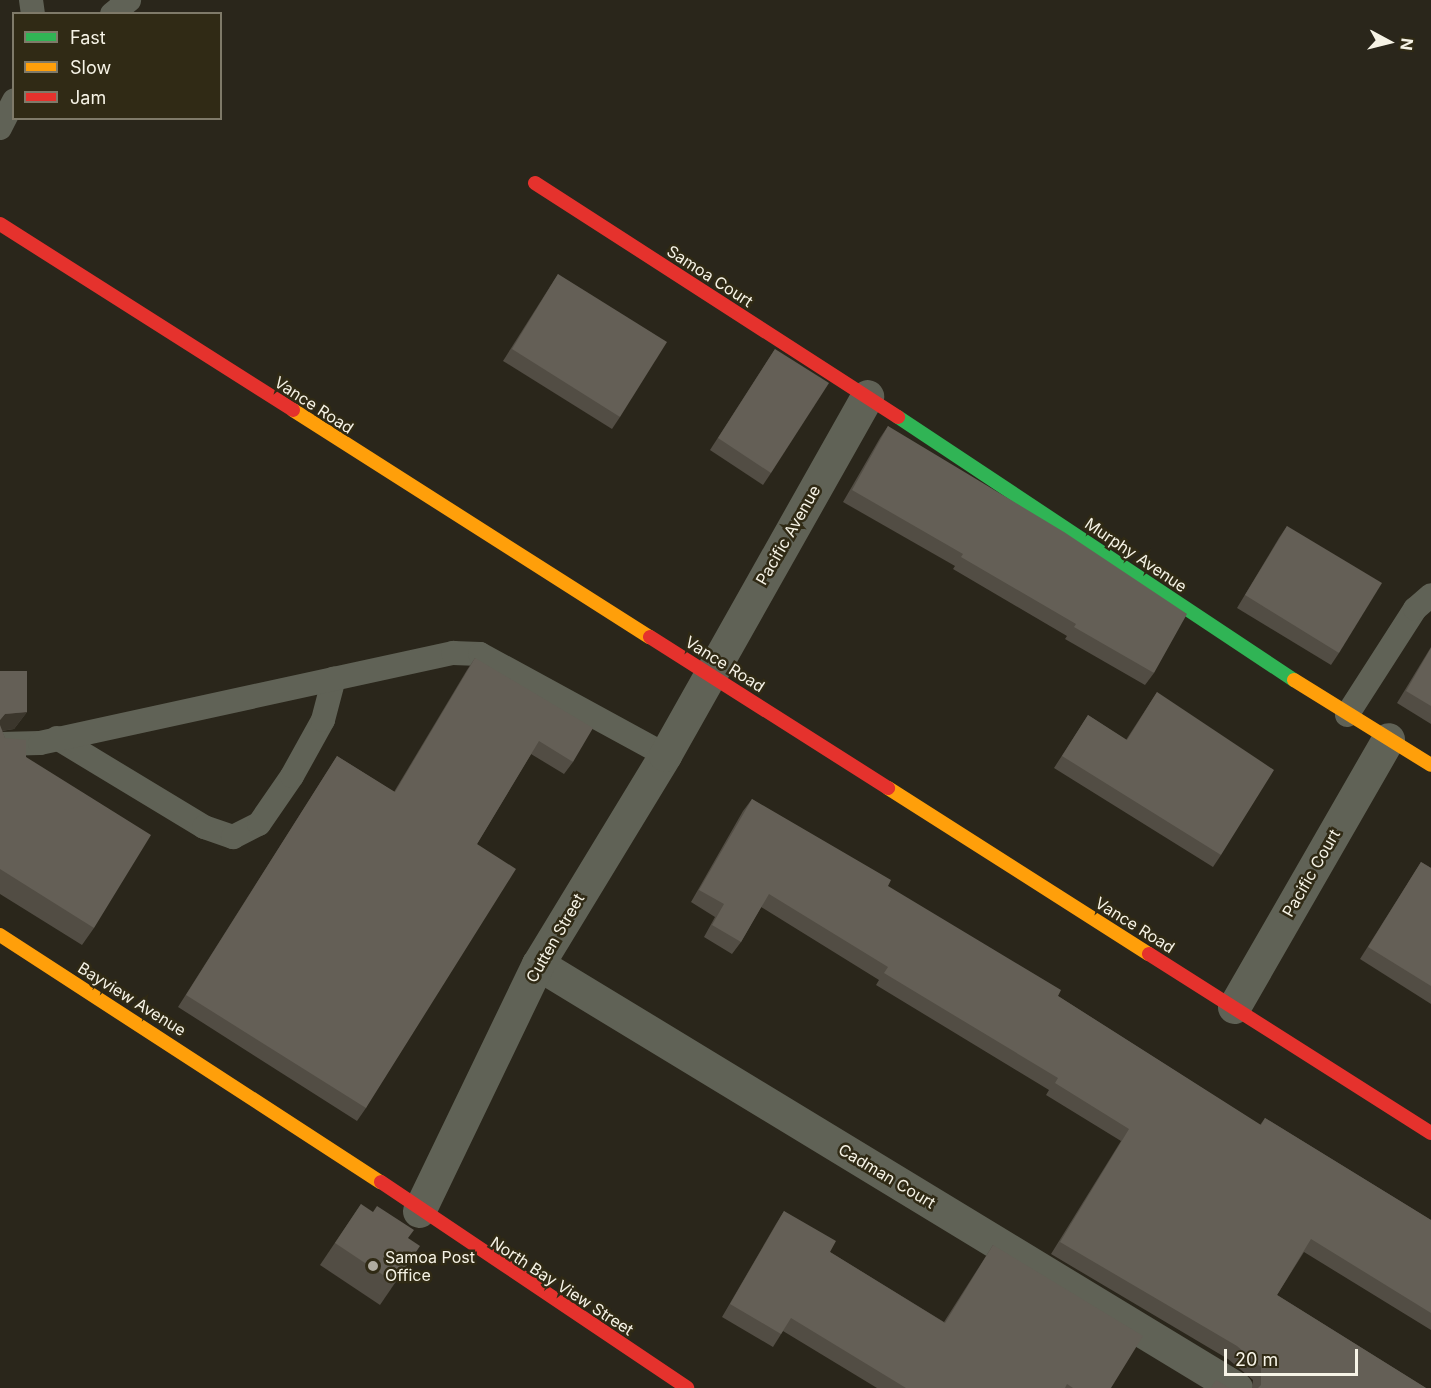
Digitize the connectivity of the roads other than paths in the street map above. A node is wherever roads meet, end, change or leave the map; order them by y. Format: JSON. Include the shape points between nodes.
{"nodes":[{"id":1,"x":129,"y":0,"type":"edge"},
{"id":2,"x":114,"y":12,"type":"edge"},
{"id":3,"x":12,"y":104,"type":"edge"},
{"id":4,"x":0,"y":128,"type":"edge"},
{"id":5,"x":535,"y":183,"type":"dead end"},
{"id":6,"x":0,"y":224,"type":"edge"},
{"id":7,"x":867,"y":396,"type":"junction"},
{"id":8,"x":1431,"y":595,"type":"edge"},
{"id":9,"x":708,"y":674,"type":"junction"},
{"id":10,"x":334,"y":678,"type":"junction"},
{"id":11,"x":1347,"y":715,"type":"junction"},
{"id":12,"x":57,"y":738,"type":"junction"},
{"id":13,"x":1388,"y":739,"type":"junction"},
{"id":14,"x":0,"y":744,"type":"edge"},
{"id":15,"x":665,"y":755,"type":"junction"},
{"id":16,"x":1431,"y":765,"type":"edge"},
{"id":17,"x":0,"y":935,"type":"edge"},
{"id":18,"x":538,"y":964,"type":"junction"},
{"id":19,"x":1234,"y":1007,"type":"junction"},
{"id":20,"x":1431,"y":1133,"type":"edge"},
{"id":21,"x":419,"y":1211,"type":"junction"},
{"id":22,"x":687,"y":1388,"type":"edge"},
{"id":23,"x":1236,"y":1388,"type":"edge"}],
"edges":[{"from":1,"to":2,"type":"lane"},
{"from":3,"to":4,"type":"lane"},
{"from":5,"to":7,"type":"street","name":"Samoa Court"},
{"from":6,"to":9,"type":"street","name":"Vance Road"},
{"from":7,"to":9,"type":"street","name":"Pacific Avenue"},
{"from":7,"to":11,"type":"street","name":"Murphy Avenue"},
{"from":8,"to":11,"type":"lane","via":[[1414,609]]},
{"from":9,"to":15,"type":"street","name":"Cutten Street"},
{"from":9,"to":19,"type":"street","name":"Vance Road"},
{"from":10,"to":12,"type":"lane"},
{"from":10,"to":12,"type":"lane","via":[[323,720],[292,776],[259,824],[233,837],[204,827]]},
{"from":10,"to":15,"type":"lane","via":[[453,653],[480,654]]},
{"from":11,"to":13,"type":"street","name":"Murphy Avenue"},
{"from":12,"to":14,"type":"lane"},
{"from":13,"to":16,"type":"street"},
{"from":13,"to":19,"type":"street","name":"Pacific Court"},
{"from":15,"to":18,"type":"street","name":"Cutten Street"},
{"from":17,"to":21,"type":"street","name":"Bayview Avenue","via":[[246,1091]]},
{"from":18,"to":21,"type":"street","name":"Cutten Street"},
{"from":18,"to":23,"type":"street","name":"Cadman Court"},
{"from":19,"to":20,"type":"street","name":"Vance Road"},
{"from":21,"to":22,"type":"street","name":"North Bay View Street"}]}
